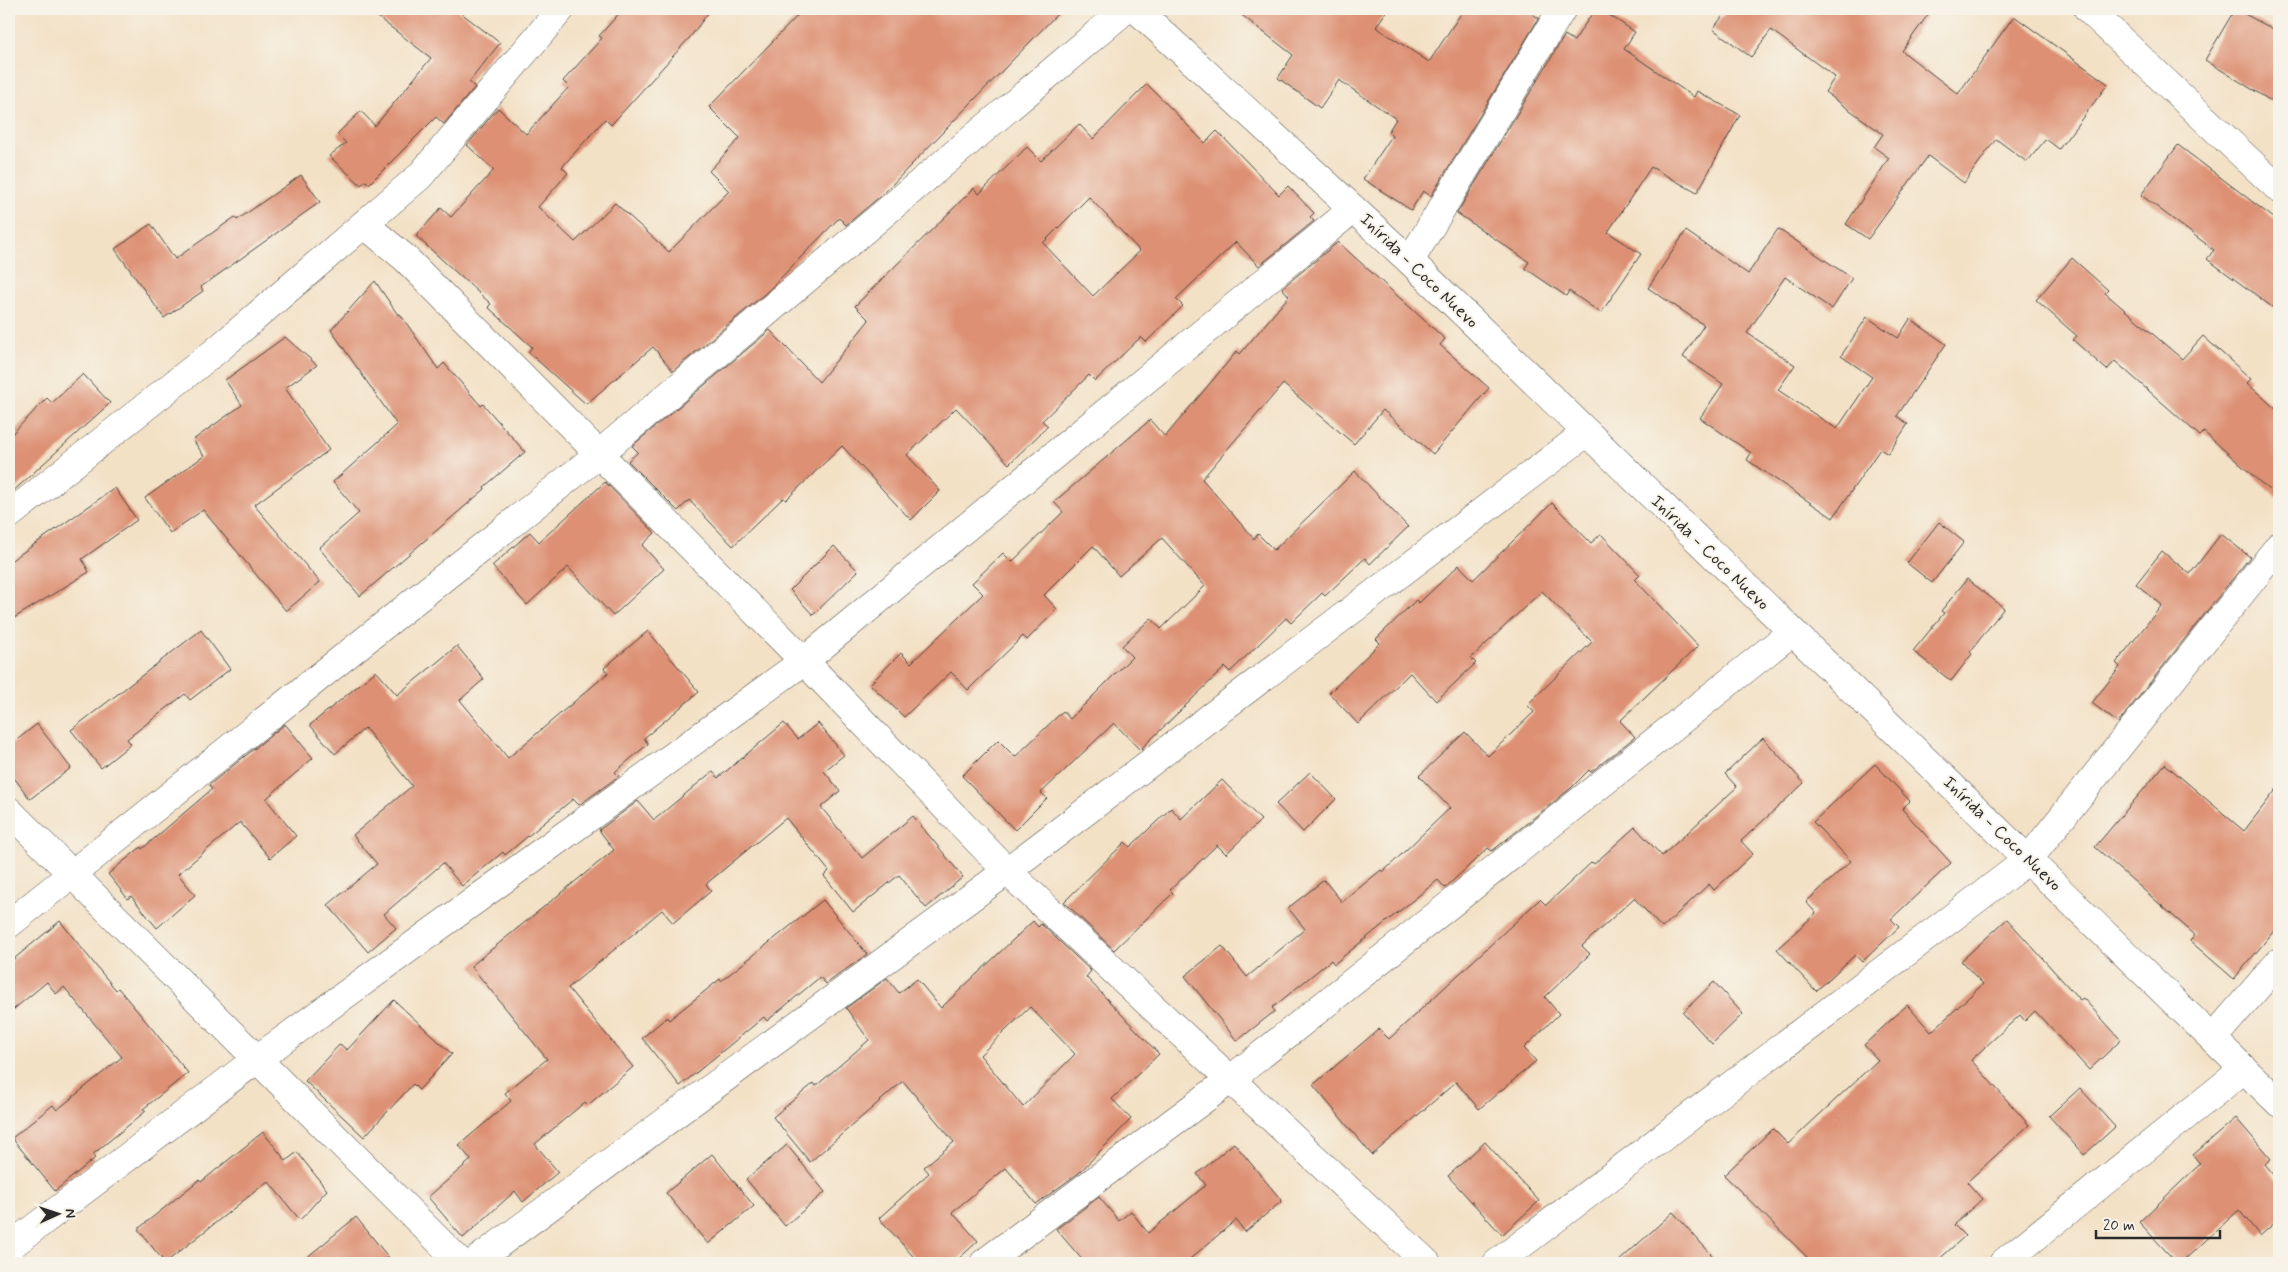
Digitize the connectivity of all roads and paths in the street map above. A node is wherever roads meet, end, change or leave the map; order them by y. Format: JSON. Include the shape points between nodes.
{"nodes":[{"id":1,"x":561,"y":9,"type":"edge"},
{"id":2,"x":1126,"y":9,"type":"edge"},
{"id":3,"x":1136,"y":9,"type":"edge"},
{"id":4,"x":1562,"y":9,"type":"edge"},
{"id":5,"x":2088,"y":9,"type":"edge"},
{"id":6,"x":2279,"y":190,"type":"edge"},
{"id":7,"x":1353,"y":209,"type":"junction"},
{"id":8,"x":364,"y":224,"type":"junction"},
{"id":9,"x":1410,"y":261,"type":"junction"},
{"id":10,"x":1586,"y":433,"type":"junction"},
{"id":11,"x":599,"y":454,"type":"junction"},
{"id":12,"x":9,"y":515,"type":"edge"},
{"id":13,"x":2279,"y":546,"type":"edge"},
{"id":14,"x":1792,"y":632,"type":"junction"},
{"id":15,"x":804,"y":661,"type":"junction"},
{"id":16,"x":9,"y":811,"type":"edge"},
{"id":17,"x":2028,"y":860,"type":"junction"},
{"id":18,"x":1007,"y":871,"type":"junction"},
{"id":19,"x":72,"y":874,"type":"junction"},
{"id":20,"x":9,"y":924,"type":"edge"},
{"id":21,"x":2279,"y":962,"type":"edge"},
{"id":22,"x":2213,"y":1038,"type":"junction"},
{"id":23,"x":257,"y":1060,"type":"junction"},
{"id":24,"x":2244,"y":1069,"type":"junction"},
{"id":25,"x":1231,"y":1079,"type":"junction"},
{"id":26,"x":2279,"y":1102,"type":"edge"},
{"id":27,"x":9,"y":1247,"type":"edge"},
{"id":28,"x":461,"y":1263,"type":"edge"},
{"id":29,"x":473,"y":1263,"type":"edge"},
{"id":30,"x":984,"y":1263,"type":"edge"},
{"id":31,"x":1427,"y":1263,"type":"edge"},
{"id":32,"x":1497,"y":1263,"type":"edge"},
{"id":33,"x":2003,"y":1263,"type":"edge"}],
"edges":[{"from":1,"to":8,"type":"street","via":[[420,176]]},
{"from":2,"to":11,"type":"street"},
{"from":3,"to":7,"type":"street","name":"Inírida - Coco Nuevo"},
{"from":4,"to":9,"type":"street"},
{"from":5,"to":6,"type":"street"},
{"from":7,"to":9,"type":"street","name":"Inírida - Coco Nuevo"},
{"from":7,"to":15,"type":"street"},
{"from":8,"to":11,"type":"street","via":[[405,258]]},
{"from":8,"to":12,"type":"street","via":[[217,350]]},
{"from":9,"to":10,"type":"street","name":"Inírida - Coco Nuevo"},
{"from":10,"to":14,"type":"street","name":"Inírida - Coco Nuevo"},
{"from":10,"to":18,"type":"street"},
{"from":11,"to":15,"type":"street"},
{"from":11,"to":19,"type":"street"},
{"from":13,"to":17,"type":"street"},
{"from":14,"to":17,"type":"street","name":"Inírida - Coco Nuevo"},
{"from":14,"to":25,"type":"street"},
{"from":15,"to":18,"type":"street"},
{"from":15,"to":23,"type":"street"},
{"from":16,"to":19,"type":"street"},
{"from":17,"to":22,"type":"street","name":"Inírida - Coco Nuevo"},
{"from":17,"to":32,"type":"street"},
{"from":18,"to":25,"type":"street"},
{"from":18,"to":29,"type":"street"},
{"from":19,"to":20,"type":"street"},
{"from":19,"to":23,"type":"street"},
{"from":21,"to":22,"type":"street"},
{"from":22,"to":24,"type":"street","name":"Inírida - Coco Nuevo"},
{"from":23,"to":27,"type":"street"},
{"from":23,"to":28,"type":"street"},
{"from":24,"to":26,"type":"street","name":"Inírida - Coco Nuevo"},
{"from":24,"to":33,"type":"street"},
{"from":25,"to":30,"type":"street"},
{"from":25,"to":31,"type":"street"}]}
